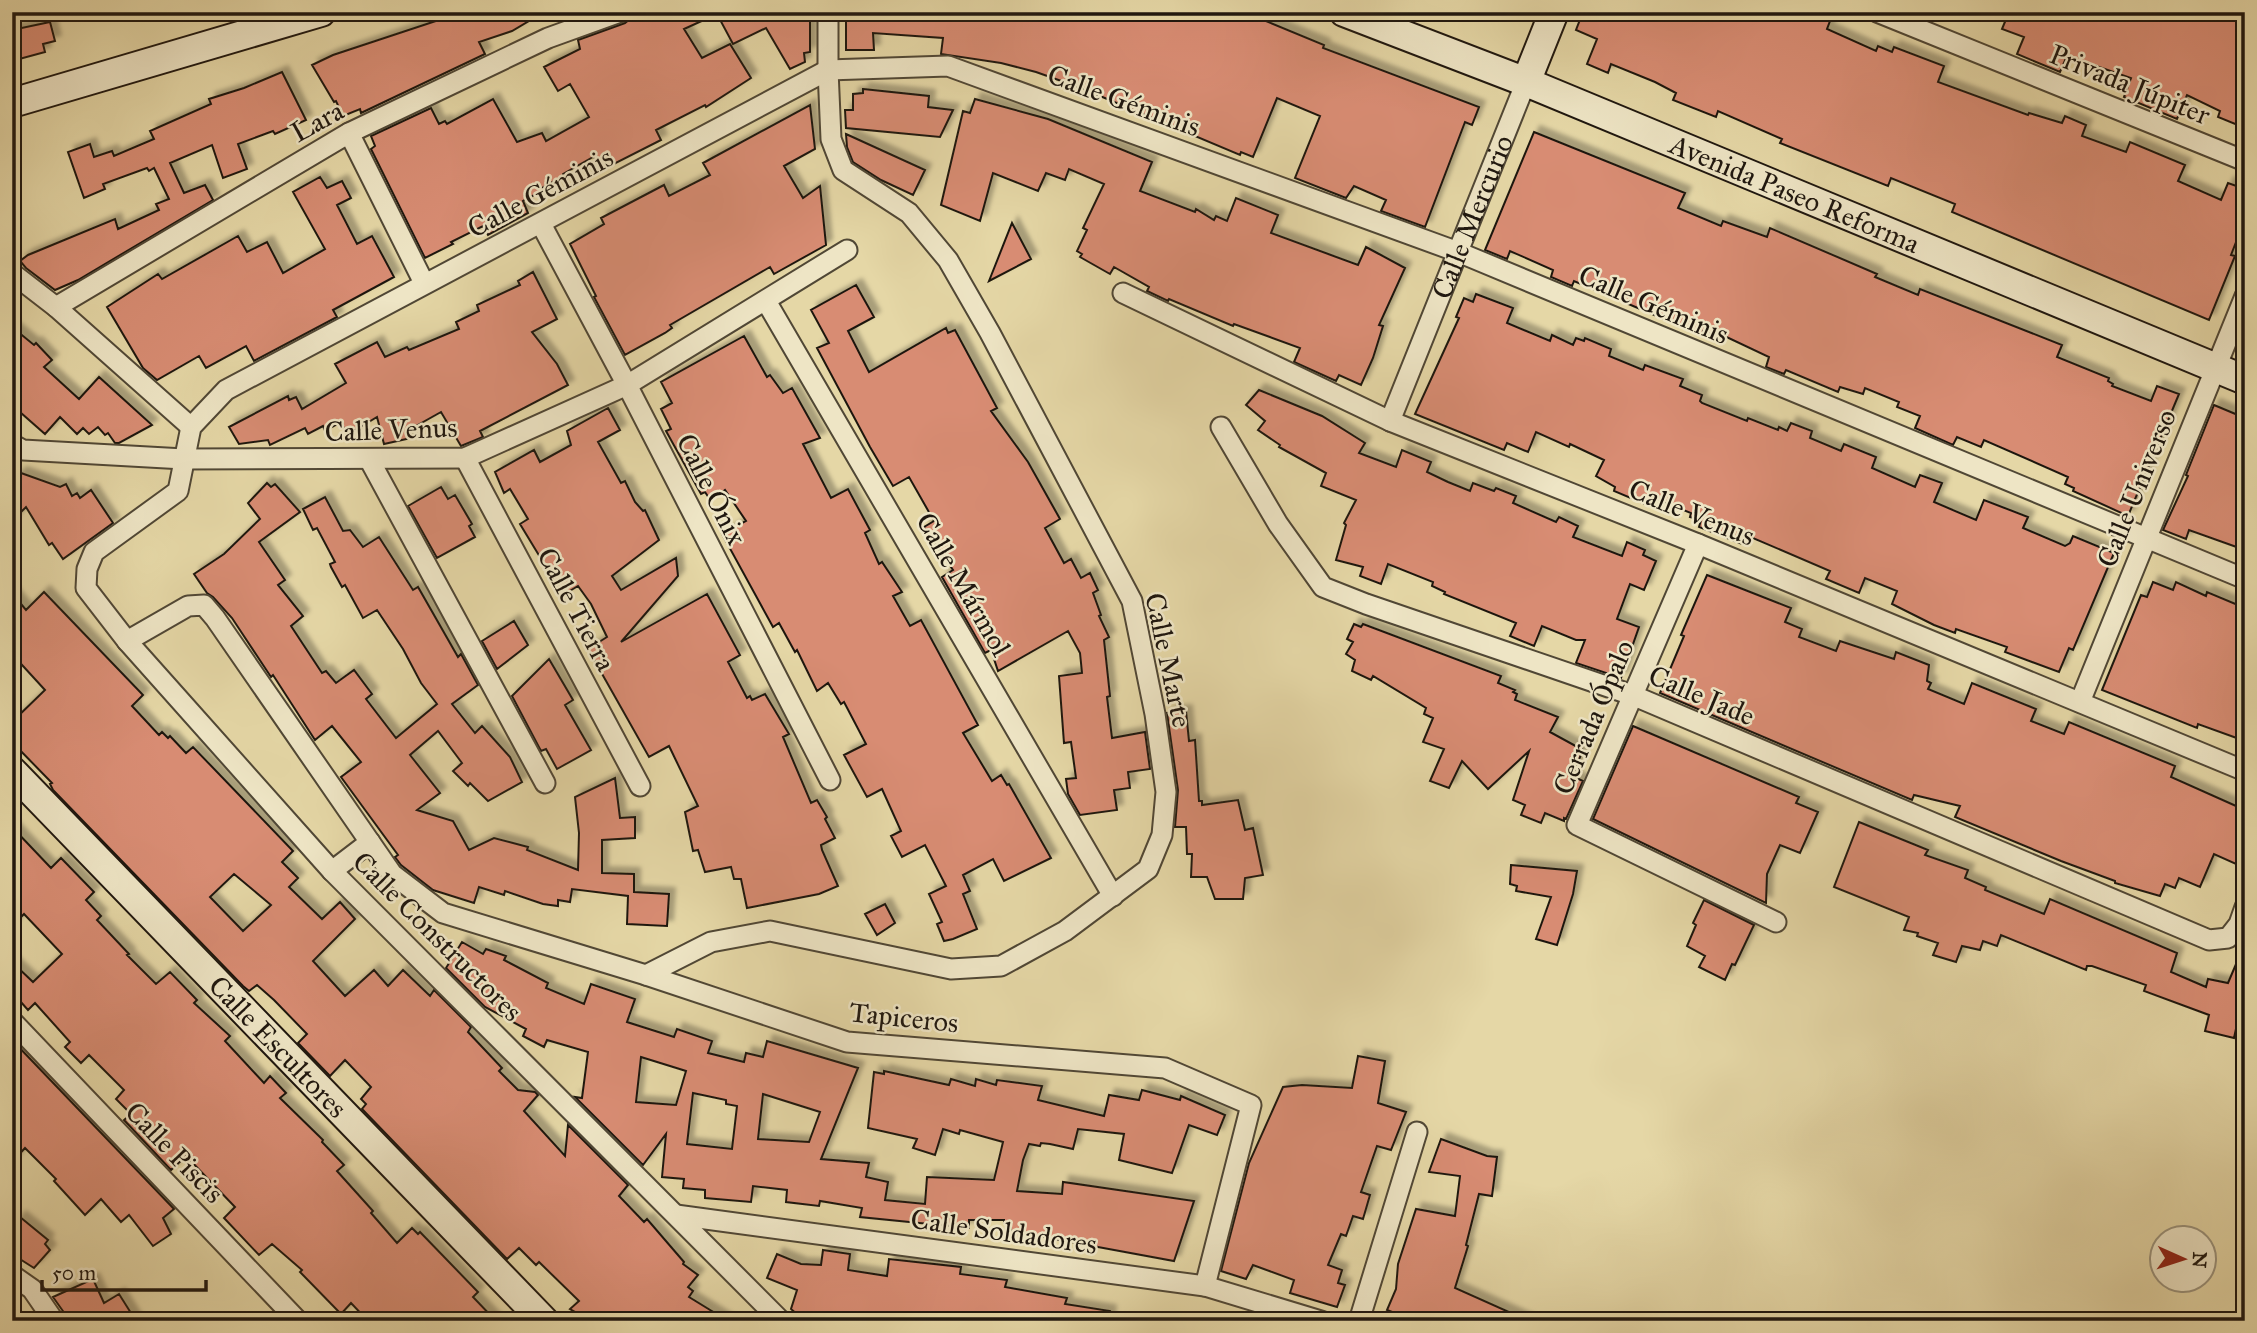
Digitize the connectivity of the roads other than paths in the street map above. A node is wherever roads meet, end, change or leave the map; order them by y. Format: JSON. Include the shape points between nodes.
{"nodes":[{"id":1,"x":321,"y":12,"type":"edge"},
{"id":2,"x":620,"y":12,"type":"edge"},
{"id":3,"x":828,"y":12,"type":"edge"},
{"id":4,"x":1345,"y":12,"type":"edge"},
{"id":5,"x":1554,"y":12,"type":"edge"},
{"id":6,"x":1877,"y":12,"type":"edge"},
{"id":7,"x":828,"y":70,"type":"junction"},
{"id":8,"x":1526,"y":82,"type":"junction"},
{"id":9,"x":12,"y":103,"type":"edge"},
{"id":10,"x":349,"y":133,"type":"junction"},
{"id":11,"x":2245,"y":161,"type":"edge"},
{"id":12,"x":541,"y":224,"type":"junction"},
{"id":13,"x":847,"y":250,"type":"dead end"},
{"id":14,"x":1458,"y":252,"type":"junction"},
{"id":15,"x":12,"y":273,"type":"edge"},
{"id":16,"x":424,"y":283,"type":"junction"},
{"id":17,"x":1123,"y":293,"type":"dead end"},
{"id":18,"x":2245,"y":296,"type":"edge"},
{"id":19,"x":766,"y":301,"type":"junction"},
{"id":20,"x":56,"y":307,"type":"junction"},
{"id":21,"x":2216,"y":369,"type":"junction"},
{"id":22,"x":2245,"y":380,"type":"edge"},
{"id":23,"x":627,"y":384,"type":"junction"},
{"id":24,"x":1390,"y":421,"type":"junction"},
{"id":25,"x":191,"y":427,"type":"junction"},
{"id":26,"x":1221,"y":427,"type":"dead end"},
{"id":27,"x":12,"y":444,"type":"edge"},
{"id":28,"x":465,"y":458,"type":"junction"},
{"id":29,"x":184,"y":459,"type":"junction"},
{"id":30,"x":369,"y":459,"type":"junction"},
{"id":31,"x":2145,"y":538,"type":"junction"},
{"id":32,"x":1699,"y":544,"type":"junction"},
{"id":33,"x":2245,"y":579,"type":"edge"},
{"id":34,"x":127,"y":641,"type":"junction"},
{"id":35,"x":1632,"y":695,"type":"junction"},
{"id":36,"x":2080,"y":702,"type":"junction"},
{"id":37,"x":12,"y":771,"type":"edge"},
{"id":38,"x":2245,"y":771,"type":"edge"},
{"id":39,"x":830,"y":780,"type":"dead end"},
{"id":40,"x":545,"y":783,"type":"dead end"},
{"id":41,"x":640,"y":786,"type":"dead end"},
{"id":42,"x":370,"y":842,"type":"junction"},
{"id":43,"x":332,"y":871,"type":"junction"},
{"id":44,"x":1113,"y":896,"type":"junction"},
{"id":45,"x":2245,"y":907,"type":"edge"},
{"id":46,"x":1776,"y":922,"type":"dead end"},
{"id":47,"x":646,"y":975,"type":"junction"},
{"id":48,"x":12,"y":1021,"type":"edge"},
{"id":49,"x":1417,"y":1132,"type":"dead end"},
{"id":50,"x":676,"y":1215,"type":"junction"},
{"id":51,"x":12,"y":1275,"type":"edge"},
{"id":52,"x":1205,"y":1286,"type":"junction"},
{"id":53,"x":54,"y":1321,"type":"edge"},
{"id":54,"x":298,"y":1321,"type":"edge"},
{"id":55,"x":544,"y":1321,"type":"edge"},
{"id":56,"x":781,"y":1321,"type":"edge"},
{"id":57,"x":1321,"y":1321,"type":"edge"},
{"id":58,"x":1359,"y":1321,"type":"edge"}],
"edges":[{"from":1,"to":9,"type":"main road"},
{"from":2,"to":10,"type":"street","name":"Lara","via":[[548,38]]},
{"from":3,"to":7,"type":"street","name":"Calle Marte"},
{"from":4,"to":8,"type":"main road","name":"Avenida Paseo Reforma"},
{"from":5,"to":8,"type":"main road","name":"Calle Mercurio"},
{"from":6,"to":11,"type":"street","name":"Privada Júpiter"},
{"from":7,"to":12,"type":"street","name":"Calle Géminis"},
{"from":7,"to":14,"type":"street","name":"Calle Géminis","via":[[948,66]]},
{"from":7,"to":44,"type":"street","name":"Calle Marte","via":[[831,139],[843,170],[909,213],[948,260],[1132,601],[1166,792],[1161,835],[1148,869]]},
{"from":8,"to":14,"type":"street","name":"Calle Mercurio"},
{"from":8,"to":21,"type":"main road","name":"Avenida Paseo Reforma"},
{"from":10,"to":16,"type":"street"},
{"from":10,"to":20,"type":"street","name":"Lara"},
{"from":12,"to":16,"type":"street","name":"Calle Géminis"},
{"from":12,"to":23,"type":"street","name":"Calle Ónix"},
{"from":13,"to":19,"type":"street","name":"Calle Venus"},
{"from":14,"to":24,"type":"street","name":"Calle Mercurio"},
{"from":14,"to":31,"type":"street","name":"Calle Géminis"},
{"from":15,"to":20,"type":"street"},
{"from":16,"to":25,"type":"street","name":"Calle Géminis","via":[[226,390]]},
{"from":17,"to":24,"type":"street","name":"Calle Venus"},
{"from":18,"to":21,"type":"street","name":"Calle Universo"},
{"from":19,"to":23,"type":"street","name":"Calle Venus"},
{"from":19,"to":44,"type":"street","name":"Calle Mármol"},
{"from":20,"to":25,"type":"street"},
{"from":21,"to":22,"type":"main road","name":"Avenida Paseo Reforma"},
{"from":21,"to":31,"type":"street","name":"Calle Universo"},
{"from":23,"to":28,"type":"street","name":"Calle Venus"},
{"from":23,"to":39,"type":"street","name":"Calle Ónix"},
{"from":24,"to":32,"type":"street","name":"Calle Venus"},
{"from":25,"to":29,"type":"street"},
{"from":26,"to":35,"type":"street","name":"Calle Jade","via":[[1278,524],[1323,587]]},
{"from":27,"to":29,"type":"street","name":"Calle Venus","via":[[23,450]]},
{"from":28,"to":30,"type":"street","name":"Calle Venus"},
{"from":28,"to":41,"type":"street","name":"Calle Tierra"},
{"from":29,"to":30,"type":"street","name":"Calle Venus"},
{"from":29,"to":34,"type":"street","name":"Calle Constructores","via":[[178,491],[94,552],[87,569],[86,588]]},
{"from":30,"to":40,"type":"street"},
{"from":31,"to":33,"type":"street","name":"Calle Géminis"},
{"from":31,"to":36,"type":"street","name":"Calle Universo"},
{"from":32,"to":35,"type":"street","name":"Cerrada Ópalo"},
{"from":32,"to":36,"type":"street","name":"Calle Venus"},
{"from":34,"to":42,"type":"street","name":"Tapiceros","via":[[188,606],[204,606]]},
{"from":34,"to":43,"type":"street","name":"Calle Constructores"},
{"from":35,"to":45,"type":"street","name":"Calle Jade","via":[[2209,940],[2228,939]]},
{"from":35,"to":46,"type":"street","name":"Cerrada Ópalo","via":[[1577,825]]},
{"from":36,"to":38,"type":"street","name":"Calle Venus"},
{"from":37,"to":55,"type":"main road","name":"Calle Escultores"},
{"from":42,"to":43,"type":"street"},
{"from":42,"to":47,"type":"street","name":"Tapiceros","via":[[392,874],[443,913]]},
{"from":43,"to":50,"type":"street","name":"Calle Constructores"},
{"from":44,"to":47,"type":"street","name":"Calle Marte","via":[[1065,931],[1001,966],[951,969],[770,931],[711,942]]},
{"from":47,"to":52,"type":"street","name":"Tapiceros","via":[[847,1042],[1165,1068],[1251,1105]]},
{"from":48,"to":54,"type":"street","name":"Calle Piscis"},
{"from":49,"to":58,"type":"street"},
{"from":50,"to":52,"type":"street","name":"Calle Soldadores"},
{"from":50,"to":56,"type":"street","name":"Calle Constructores"},
{"from":51,"to":53,"type":"street","via":[[32,1289]]},
{"from":52,"to":57,"type":"street","name":"Calle Soldadores"}]}
